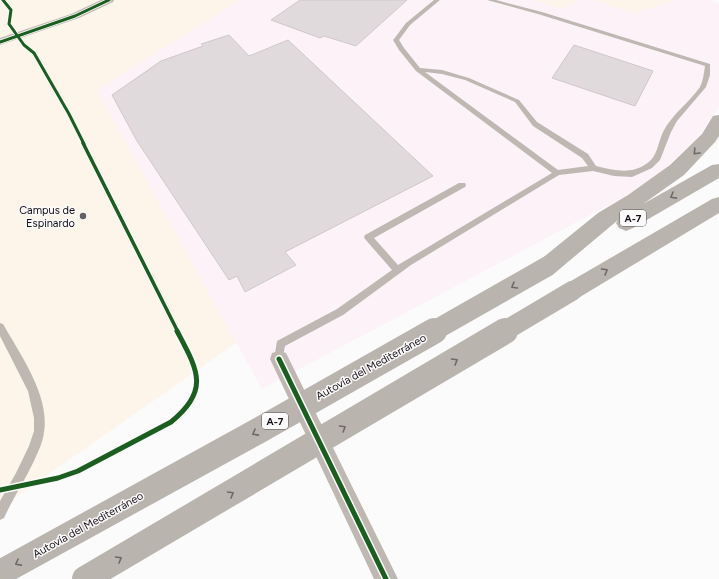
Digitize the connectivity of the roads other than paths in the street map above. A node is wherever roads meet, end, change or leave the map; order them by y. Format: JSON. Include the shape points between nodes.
{"nodes":[{"id":1,"x":90,"y":0,"type":"edge"},
{"id":2,"x":108,"y":0,"type":"edge"},
{"id":3,"x":437,"y":0,"type":"edge"},
{"id":4,"x":490,"y":0,"type":"edge"},
{"id":5,"x":39,"y":25,"type":"junction"},
{"id":6,"x":1,"y":39,"type":"edge"},
{"id":7,"x":418,"y":70,"type":"junction"},
{"id":8,"x":719,"y":120,"type":"edge"},
{"id":9,"x":592,"y":168,"type":"junction"},
{"id":10,"x":719,"y":170,"type":"edge"},
{"id":11,"x":557,"y":173,"type":"junction"},
{"id":12,"x":462,"y":185,"type":"dead end"},
{"id":13,"x":719,"y":204,"type":"edge"},
{"id":14,"x":548,"y":266,"type":"junction"},
{"id":15,"x":398,"y":270,"type":"junction"},
{"id":16,"x":0,"y":327,"type":"edge"},
{"id":17,"x":279,"y":359,"type":"joint"},
{"id":18,"x":0,"y":514,"type":"edge"},
{"id":19,"x":0,"y":573,"type":"edge"},
{"id":20,"x":85,"y":579,"type":"edge"},
{"id":21,"x":386,"y":579,"type":"edge"}],
"edges":[{"from":1,"to":5,"type":"street"},
{"from":2,"to":5,"type":"street","via":[[75,16]]},
{"from":3,"to":7,"type":"lane","via":[[408,24],[396,40]]},
{"from":4,"to":9,"type":"lane","via":[[708,65],[703,87],[674,120],[656,160],[632,174]]},
{"from":5,"to":6,"type":"street"},
{"from":7,"to":9,"type":"lane","via":[[442,72],[468,79],[517,101],[535,124],[585,156]]},
{"from":7,"to":11,"type":"lane"},
{"from":8,"to":14,"type":"highway","one_way":true,"via":[[709,138],[677,170],[636,200],[605,218]]},
{"from":9,"to":11,"type":"lane"},
{"from":10,"to":14,"type":"highway","name":"Autovía del Mediterráneo","number":"A-7","one_way":true},
{"from":11,"to":15,"type":"lane"},
{"from":12,"to":15,"type":"lane","via":[[368,237]]},
{"from":20,"to":13,"type":"highway","one_way":true,"bridge":true},
{"from":14,"to":19,"type":"highway","name":"Autovía del Mediterráneo","number":"A-7","one_way":true,"bridge":true,"via":[[244,439]]},
{"from":15,"to":17,"type":"lane","via":[[340,312],[280,344]]},
{"from":16,"to":18,"type":"lane","via":[[36,396],[39,431],[22,473]]},
{"from":17,"to":21,"type":"street"}]}
